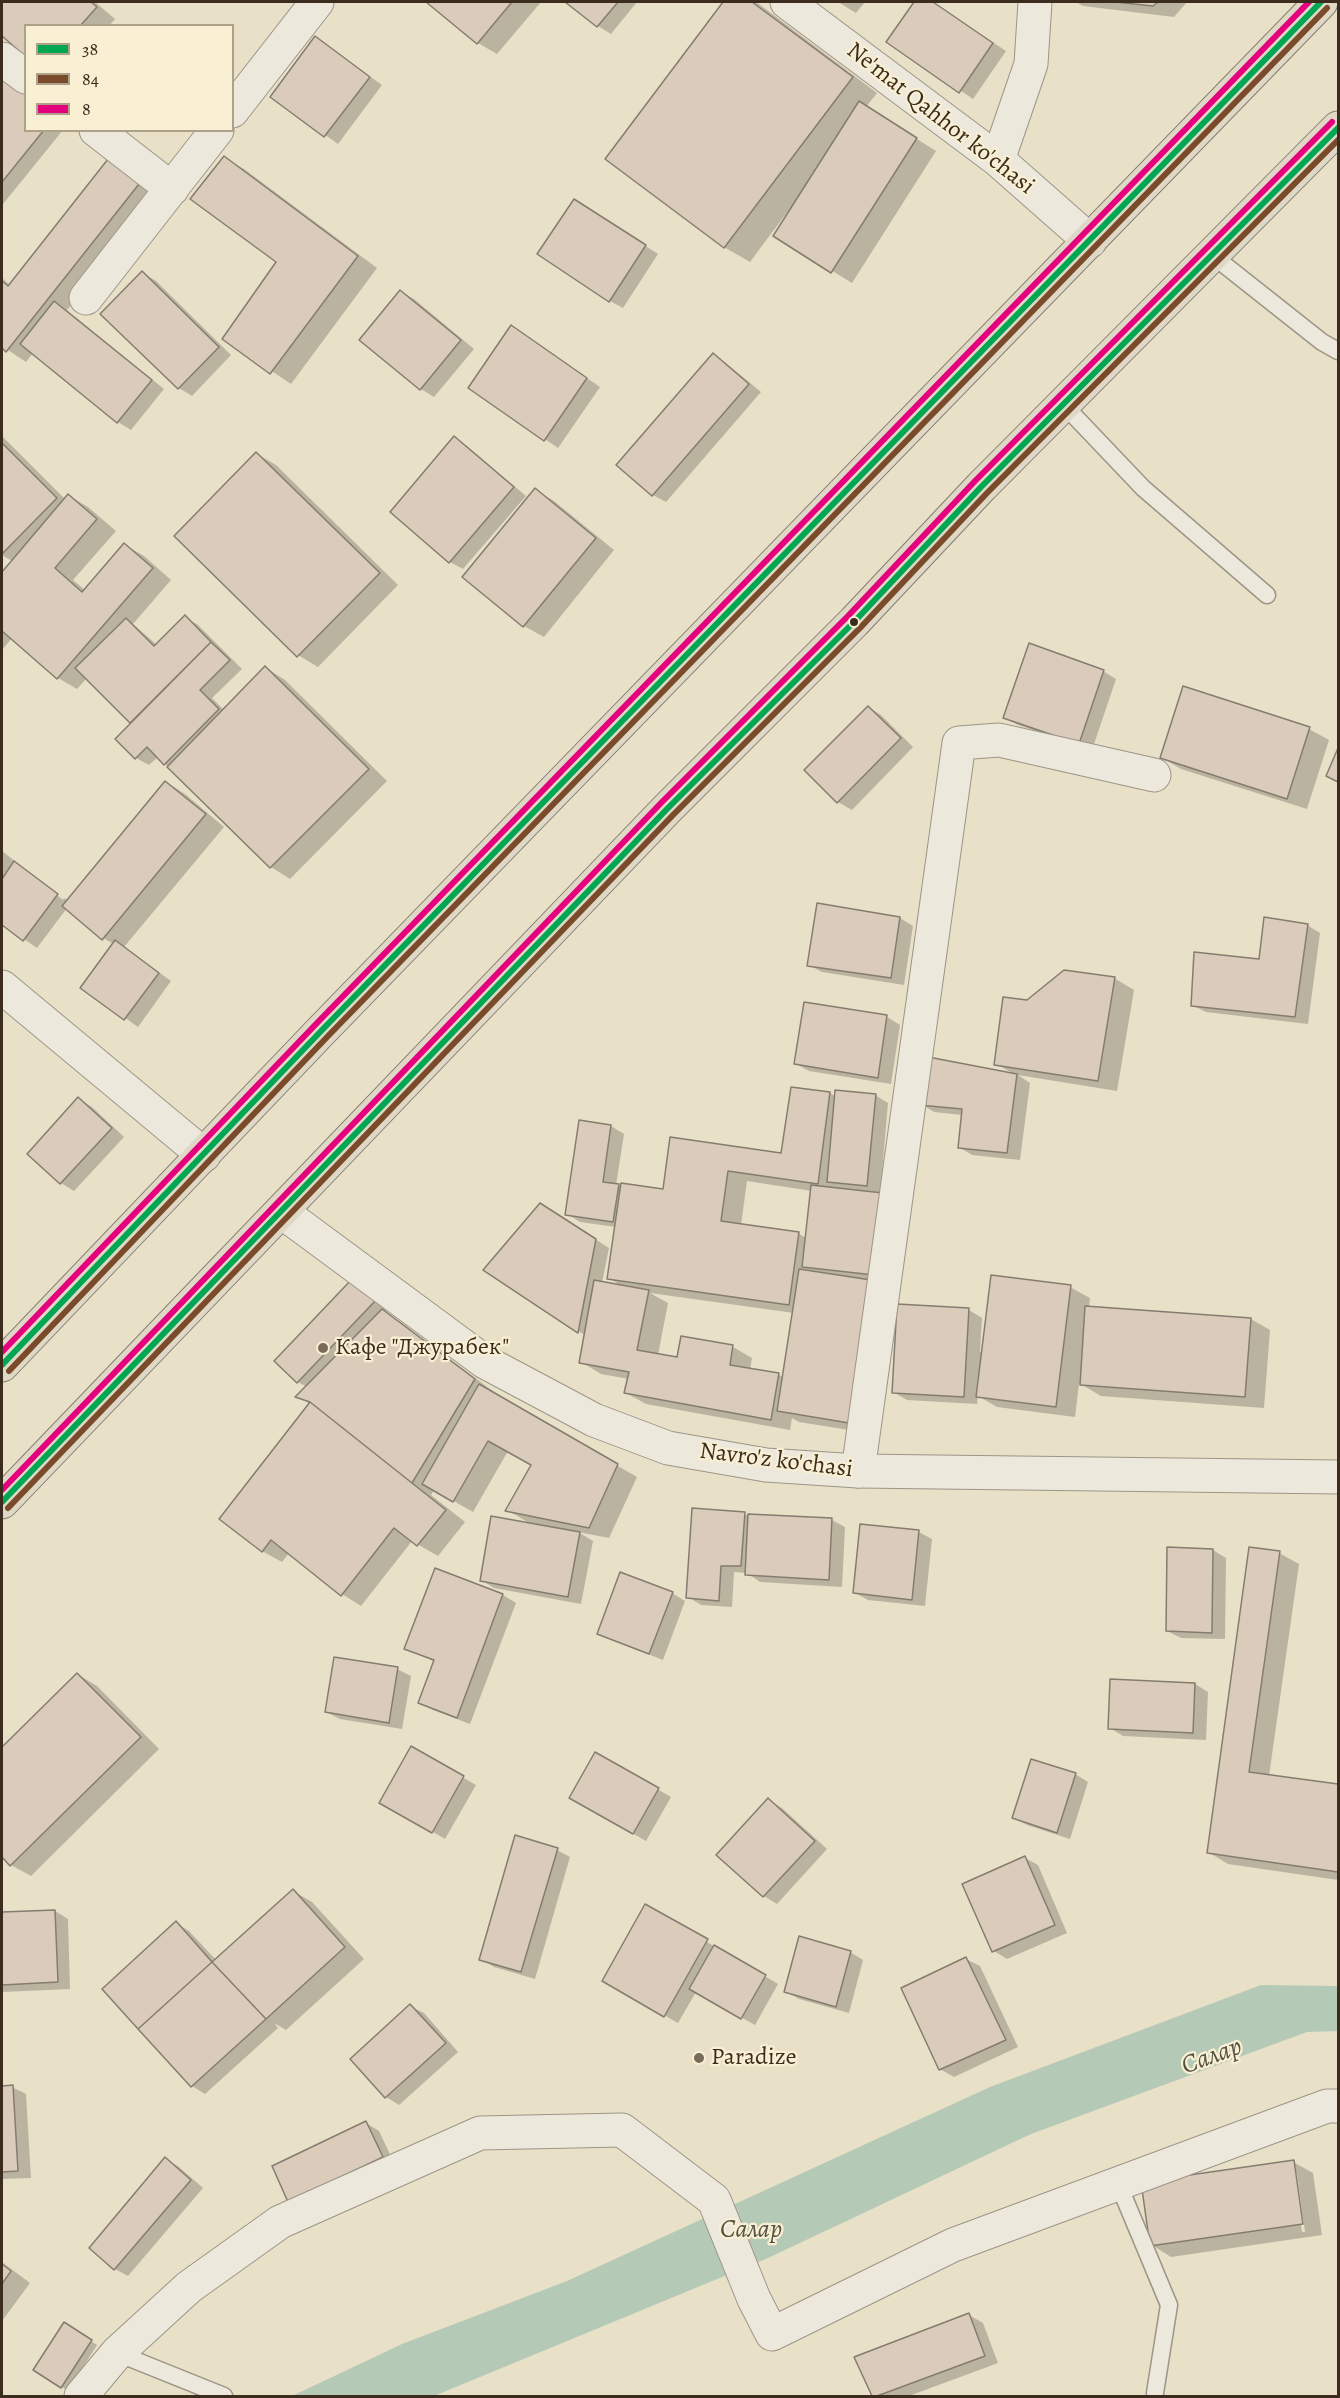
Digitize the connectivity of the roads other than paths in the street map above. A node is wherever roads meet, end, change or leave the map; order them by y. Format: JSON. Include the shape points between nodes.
{"nodes":[{"id":1,"x":317,"y":2,"type":"edge"},
{"id":2,"x":787,"y":2,"type":"edge"},
{"id":3,"x":1035,"y":2,"type":"edge"},
{"id":4,"x":1321,"y":2,"type":"edge"},
{"id":5,"x":2,"y":59,"type":"edge"},
{"id":6,"x":24,"y":76,"type":"edge"},
{"id":7,"x":234,"y":108,"type":"edge"},
{"id":8,"x":1338,"y":128,"type":"edge"},
{"id":9,"x":99,"y":132,"type":"edge"},
{"id":10,"x":215,"y":132,"type":"edge"},
{"id":11,"x":998,"y":160,"type":"junction"},
{"id":12,"x":172,"y":189,"type":"junction"},
{"id":13,"x":1090,"y":241,"type":"junction"},
{"id":14,"x":1212,"y":255,"type":"junction"},
{"id":15,"x":86,"y":298,"type":"dead end"},
{"id":16,"x":1338,"y":351,"type":"edge"},
{"id":17,"x":1063,"y":404,"type":"junction"},
{"id":18,"x":1267,"y":595,"type":"dead end"},
{"id":19,"x":1154,"y":775,"type":"dead end"},
{"id":20,"x":2,"y":987,"type":"edge"},
{"id":21,"x":204,"y":1155,"type":"junction"},
{"id":22,"x":282,"y":1212,"type":"junction"},
{"id":23,"x":2,"y":1365,"type":"edge"},
{"id":24,"x":858,"y":1471,"type":"junction"},
{"id":25,"x":1338,"y":1477,"type":"edge"},
{"id":26,"x":2,"y":1502,"type":"edge"},
{"id":27,"x":1338,"y":2106,"type":"edge"},
{"id":28,"x":1118,"y":2183,"type":"junction"},
{"id":29,"x":117,"y":2353,"type":"junction"},
{"id":30,"x":1155,"y":2393,"type":"dead end"},
{"id":31,"x":81,"y":2397,"type":"edge"},
{"id":32,"x":224,"y":2397,"type":"edge"}],
"edges":[{"from":1,"to":7,"type":"street"},
{"from":2,"to":11,"type":"street","name":"Ne'mat Qahhor ko'chasi"},
{"from":3,"to":11,"type":"street","via":[[1031,64]]},
{"from":4,"to":13,"type":"main road"},
{"from":5,"to":6,"type":"street"},
{"from":8,"to":14,"type":"main road"},
{"from":9,"to":12,"type":"street"},
{"from":10,"to":12,"type":"street"},
{"from":11,"to":13,"type":"street","name":"Ne'mat Qahhor ko'chasi"},
{"from":12,"to":15,"type":"street"},
{"from":13,"to":21,"type":"main road"},
{"from":14,"to":16,"type":"lane"},
{"from":14,"to":17,"type":"main road"},
{"from":17,"to":18,"type":"lane","via":[[1143,488]]},
{"from":17,"to":22,"type":"main road","via":[[667,809]]},
{"from":19,"to":24,"type":"street","via":[[999,740],[959,742]]},
{"from":20,"to":21,"type":"street"},
{"from":21,"to":23,"type":"main road"},
{"from":22,"to":24,"type":"street","name":"Navro'z ko'chasi","via":[[485,1362],[594,1420],[668,1448],[766,1465]]},
{"from":22,"to":26,"type":"main road"},
{"from":24,"to":25,"type":"street","name":"Navro'z ko'chasi"},
{"from":27,"to":28,"type":"street","via":[[1327,2106]]},
{"from":28,"to":29,"type":"street","via":[[953,2245],[772,2334],[714,2200],[622,2130],[480,2133],[280,2222],[189,2287]]},
{"from":28,"to":30,"type":"lane","via":[[1169,2305]]},
{"from":29,"to":31,"type":"street"},
{"from":29,"to":32,"type":"lane"}]}
